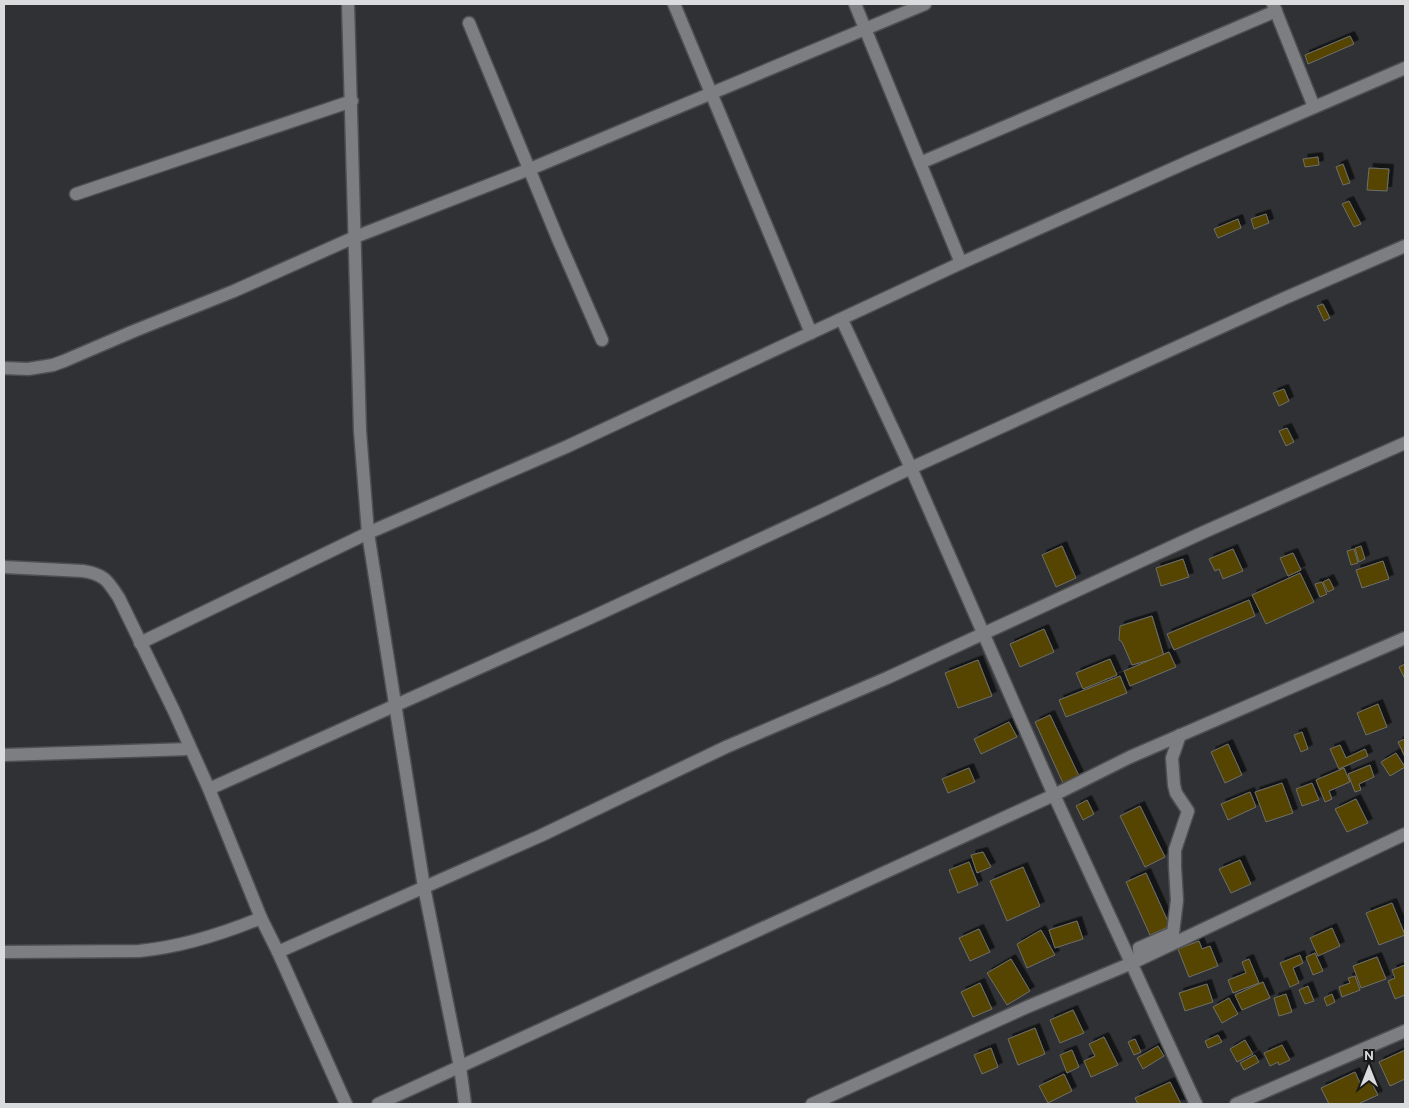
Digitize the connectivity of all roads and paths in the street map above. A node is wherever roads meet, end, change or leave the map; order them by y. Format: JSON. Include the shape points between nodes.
{"nodes":[{"id":1,"x":348,"y":4,"type":"edge"},
{"id":2,"x":674,"y":4,"type":"edge"},
{"id":3,"x":855,"y":4,"type":"edge"},
{"id":4,"x":926,"y":4,"type":"edge"},
{"id":5,"x":1274,"y":7,"type":"edge"},
{"id":6,"x":469,"y":23,"type":"dead end"},
{"id":7,"x":866,"y":30,"type":"junction"},
{"id":8,"x":1405,"y":68,"type":"edge"},
{"id":9,"x":711,"y":93,"type":"junction"},
{"id":10,"x":352,"y":101,"type":"junction"},
{"id":11,"x":1314,"y":107,"type":"junction"},
{"id":12,"x":920,"y":163,"type":"junction"},
{"id":13,"x":530,"y":169,"type":"junction"},
{"id":14,"x":76,"y":194,"type":"dead end"},
{"id":15,"x":356,"y":237,"type":"junction"},
{"id":16,"x":1405,"y":246,"type":"edge"},
{"id":17,"x":961,"y":264,"type":"junction"},
{"id":18,"x":842,"y":320,"type":"junction"},
{"id":19,"x":811,"y":333,"type":"junction"},
{"id":20,"x":602,"y":340,"type":"dead end"},
{"id":21,"x":4,"y":368,"type":"edge"},
{"id":22,"x":1405,"y":443,"type":"edge"},
{"id":23,"x":911,"y":468,"type":"junction"},
{"id":24,"x":368,"y":533,"type":"junction"},
{"id":25,"x":4,"y":567,"type":"edge"},
{"id":26,"x":984,"y":634,"type":"junction"},
{"id":27,"x":1405,"y":638,"type":"edge"},
{"id":28,"x":140,"y":643,"type":"junction"},
{"id":29,"x":395,"y":704,"type":"junction"},
{"id":30,"x":1180,"y":735,"type":"junction"},
{"id":31,"x":190,"y":749,"type":"junction"},
{"id":32,"x":4,"y":755,"type":"edge"},
{"id":33,"x":210,"y":789,"type":"junction"},
{"id":34,"x":1054,"y":795,"type":"junction"},
{"id":35,"x":1405,"y":834,"type":"edge"},
{"id":36,"x":424,"y":887,"type":"junction"},
{"id":37,"x":261,"y":918,"type":"junction"},
{"id":38,"x":4,"y":952,"type":"edge"},
{"id":39,"x":278,"y":952,"type":"junction"},
{"id":40,"x":1136,"y":961,"type":"junction"},
{"id":41,"x":1405,"y":1031,"type":"edge"},
{"id":42,"x":460,"y":1067,"type":"junction"},
{"id":43,"x":346,"y":1104,"type":"edge"},
{"id":44,"x":378,"y":1104,"type":"edge"},
{"id":45,"x":465,"y":1104,"type":"edge"},
{"id":46,"x":812,"y":1104,"type":"edge"},
{"id":47,"x":1196,"y":1104,"type":"edge"},
{"id":48,"x":1236,"y":1104,"type":"edge"}],
"edges":[{"from":1,"to":10,"type":"street"},
{"from":2,"to":9,"type":"street"},
{"from":3,"to":7,"type":"street"},
{"from":4,"to":7,"type":"street"},
{"from":5,"to":11,"type":"street"},
{"from":5,"to":12,"type":"street"},
{"from":6,"to":13,"type":"street"},
{"from":7,"to":9,"type":"street"},
{"from":7,"to":12,"type":"street"},
{"from":8,"to":11,"type":"street"},
{"from":9,"to":13,"type":"street"},
{"from":9,"to":19,"type":"street"},
{"from":10,"to":14,"type":"street"},
{"from":10,"to":15,"type":"street"},
{"from":11,"to":17,"type":"street"},
{"from":12,"to":17,"type":"street"},
{"from":13,"to":15,"type":"street"},
{"from":13,"to":20,"type":"street"},
{"from":15,"to":21,"type":"street","via":[[64,361],[28,369]]},
{"from":15,"to":24,"type":"street","via":[[360,431]]},
{"from":16,"to":23,"type":"street"},
{"from":17,"to":18,"type":"street"},
{"from":18,"to":19,"type":"street"},
{"from":18,"to":23,"type":"street"},
{"from":19,"to":24,"type":"street","via":[[566,447]]},
{"from":22,"to":26,"type":"street"},
{"from":23,"to":26,"type":"street"},
{"from":23,"to":29,"type":"street","via":[[590,618]]},
{"from":24,"to":28,"type":"street"},
{"from":24,"to":29,"type":"street"},
{"from":25,"to":28,"type":"street","via":[[96,573],[109,583],[119,598]]},
{"from":26,"to":34,"type":"street"},
{"from":26,"to":36,"type":"street"},
{"from":27,"to":30,"type":"street"},
{"from":28,"to":31,"type":"street"},
{"from":29,"to":33,"type":"street"},
{"from":29,"to":36,"type":"street"},
{"from":30,"to":34,"type":"street"},
{"from":30,"to":40,"type":"street","via":[[1172,758],[1174,785],[1188,811],[1176,850],[1177,900],[1173,933],[1139,948]]},
{"from":31,"to":32,"type":"street"},
{"from":31,"to":33,"type":"street"},
{"from":33,"to":37,"type":"street"},
{"from":34,"to":40,"type":"street"},
{"from":34,"to":42,"type":"street"},
{"from":35,"to":40,"type":"street"},
{"from":36,"to":39,"type":"street"},
{"from":36,"to":42,"type":"street"},
{"from":37,"to":38,"type":"street","via":[[226,932],[159,949]]},
{"from":37,"to":39,"type":"street"},
{"from":39,"to":43,"type":"street"},
{"from":40,"to":46,"type":"street"},
{"from":40,"to":47,"type":"street"},
{"from":41,"to":48,"type":"street"},
{"from":42,"to":44,"type":"street"},
{"from":42,"to":45,"type":"street"}]}
